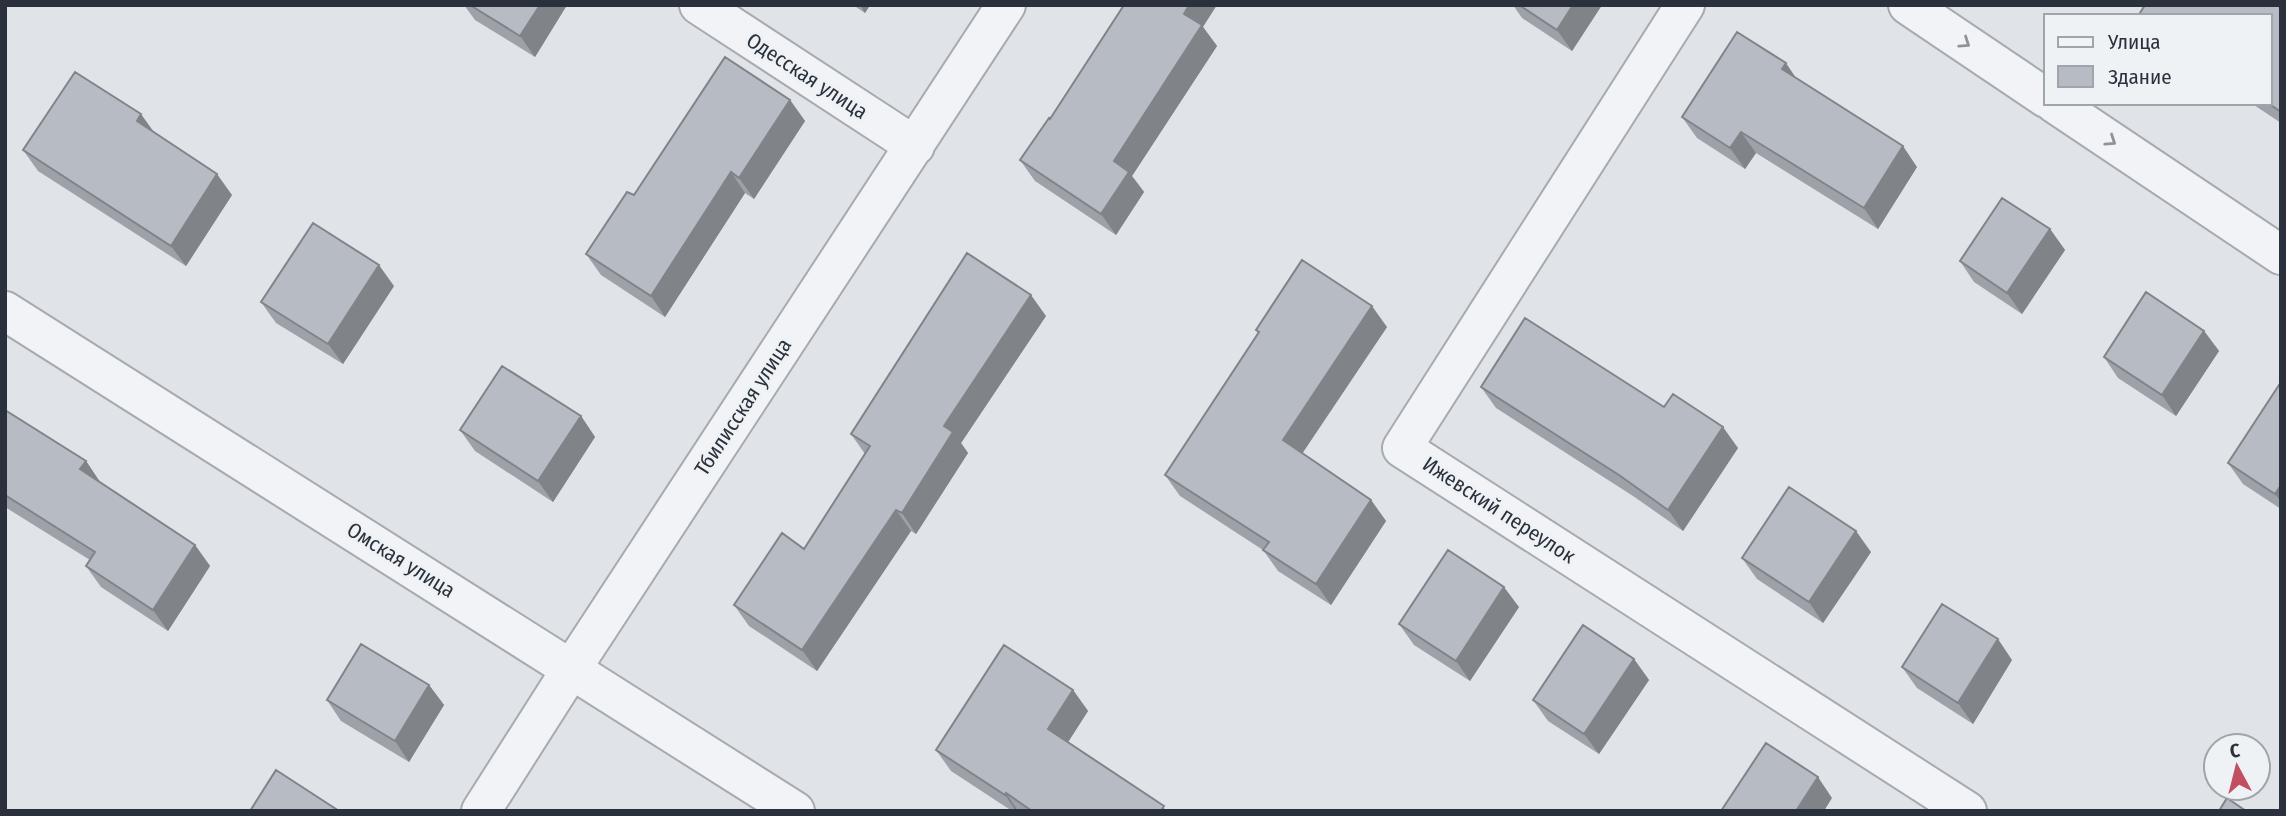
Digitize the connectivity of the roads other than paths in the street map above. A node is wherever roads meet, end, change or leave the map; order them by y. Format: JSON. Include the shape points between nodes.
{"nodes":[{"id":1,"x":699,"y":5,"type":"edge"},
{"id":2,"x":1006,"y":5,"type":"edge"},
{"id":3,"x":1685,"y":5,"type":"edge"},
{"id":4,"x":1908,"y":5,"type":"edge"},
{"id":5,"x":2044,"y":97,"type":"edge"},
{"id":6,"x":2057,"y":105,"type":"edge"},
{"id":7,"x":915,"y":146,"type":"junction"},
{"id":8,"x":2281,"y":255,"type":"edge"},
{"id":9,"x":5,"y":311,"type":"edge"},
{"id":10,"x":572,"y":668,"type":"junction"},
{"id":11,"x":481,"y":811,"type":"edge"},
{"id":12,"x":795,"y":811,"type":"edge"},
{"id":13,"x":1967,"y":811,"type":"edge"}],
"edges":[{"from":1,"to":7,"type":"street","name":"Одесская улица"},
{"from":2,"to":7,"type":"street","name":"Тбилисская улица"},
{"from":3,"to":13,"type":"street","name":"Ижевский переулок","via":[[1402,448]]},
{"from":4,"to":5,"type":"street","one_way":true},
{"from":6,"to":8,"type":"street","one_way":true},
{"from":7,"to":10,"type":"street","name":"Тбилисская улица"},
{"from":9,"to":10,"type":"street","name":"Омская улица"},
{"from":10,"to":11,"type":"street","name":"Тбилисская улица"},
{"from":10,"to":12,"type":"street","name":"Омская улица"}]}
